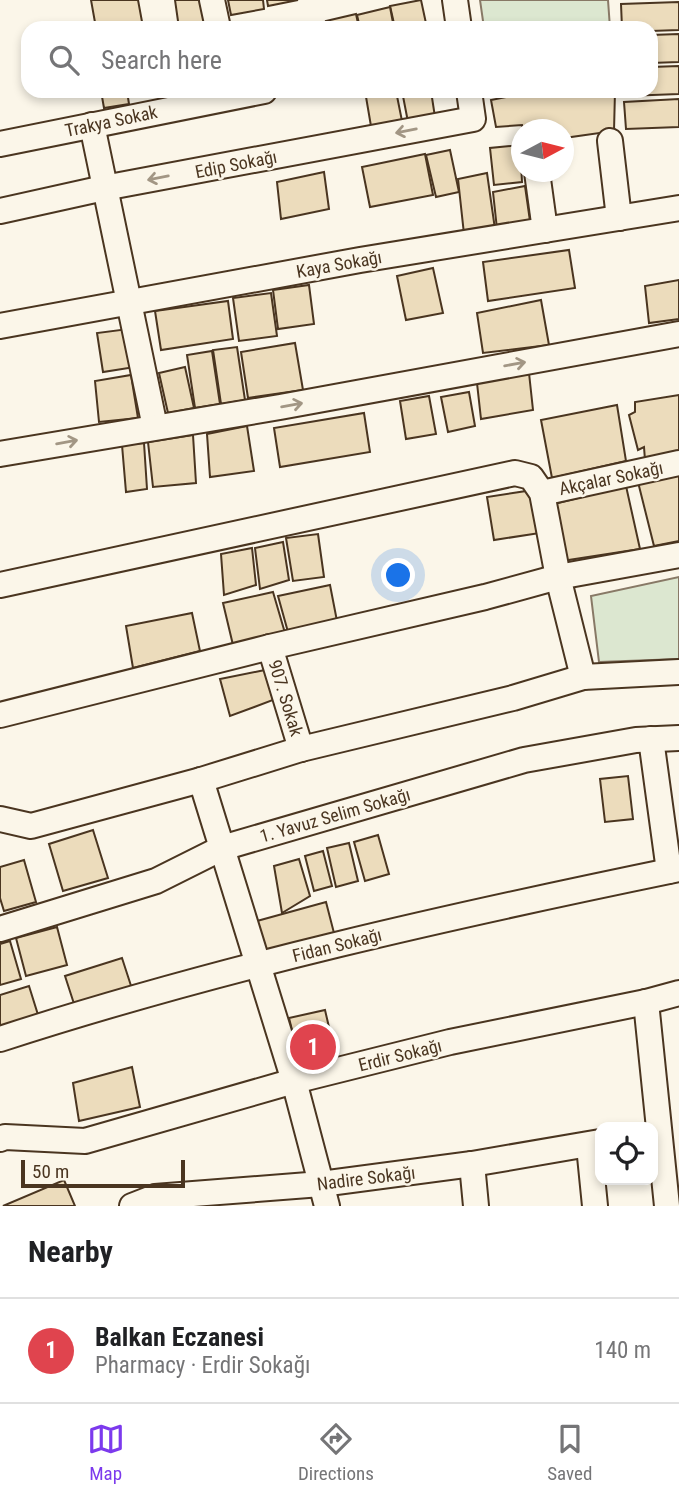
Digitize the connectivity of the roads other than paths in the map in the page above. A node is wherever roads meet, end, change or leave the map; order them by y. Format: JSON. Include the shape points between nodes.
{"nodes":[{"id":1,"x":212,"y":0,"type":"edge"},
{"id":2,"x":455,"y":0,"type":"edge"},
{"id":3,"x":216,"y":21,"type":"edge"},
{"id":4,"x":458,"y":21,"type":"edge"},
{"id":5,"x":214,"y":98,"type":"edge"},
{"id":6,"x":470,"y":98,"type":"edge"},
{"id":7,"x":92,"y":125,"type":"junction"},
{"id":8,"x":610,"y":141,"type":"dead end"},
{"id":9,"x":0,"y":144,"type":"edge"},
{"id":10,"x":538,"y":182,"type":"edge"},
{"id":11,"x":104,"y":188,"type":"junction"},
{"id":12,"x":679,"y":208,"type":"edge"},
{"id":13,"x":0,"y":211,"type":"edge"},
{"id":14,"x":619,"y":218,"type":"junction"},
{"id":15,"x":545,"y":230,"type":"junction"},
{"id":16,"x":128,"y":302,"type":"junction"},
{"id":17,"x":0,"y":326,"type":"edge"},
{"id":18,"x":679,"y":334,"type":"edge"},
{"id":19,"x":155,"y":427,"type":"junction"},
{"id":20,"x":0,"y":454,"type":"edge"},
{"id":21,"x":679,"y":463,"type":"edge"},
{"id":22,"x":542,"y":493,"type":"junction"},
{"id":23,"x":679,"y":555,"type":"edge"},
{"id":24,"x":558,"y":577,"type":"junction"},
{"id":25,"x":0,"y":585,"type":"edge"},
{"id":26,"x":271,"y":647,"type":"junction"},
{"id":27,"x":679,"y":672,"type":"edge"},
{"id":28,"x":583,"y":677,"type":"junction"},
{"id":29,"x":0,"y":715,"type":"edge"},
{"id":30,"x":679,"y":738,"type":"edge"},
{"id":31,"x":651,"y":739,"type":"junction"},
{"id":32,"x":301,"y":749,"type":"junction"},
{"id":33,"x":201,"y":780,"type":"junction"},
{"id":34,"x":0,"y":819,"type":"edge"},
{"id":35,"x":222,"y":848,"type":"junction"},
{"id":36,"x":674,"y":870,"type":"edge"},
{"id":37,"x":0,"y":929,"type":"edge"},
{"id":38,"x":259,"y":964,"type":"junction"},
{"id":39,"x":679,"y":993,"type":"edge"},
{"id":40,"x":646,"y":1002,"type":"junction"},
{"id":41,"x":0,"y":1039,"type":"edge"},
{"id":42,"x":294,"y":1080,"type":"junction"},
{"id":43,"x":655,"y":1122,"type":"edge"},
{"id":44,"x":0,"y":1139,"type":"edge"},
{"id":45,"x":595,"y":1144,"type":"edge"},
{"id":46,"x":658,"y":1146,"type":"edge"},
{"id":47,"x":472,"y":1164,"type":"junction"},
{"id":48,"x":595,"y":1185,"type":"edge"},
{"id":49,"x":324,"y":1195,"type":"edge"},
{"id":50,"x":214,"y":1199,"type":"edge"},
{"id":51,"x":132,"y":1206,"type":"edge"},
{"id":52,"x":476,"y":1206,"type":"edge"},
{"id":53,"x":595,"y":1206,"type":"edge"},
{"id":54,"x":667,"y":1206,"type":"edge"}],
"edges":[{"from":1,"to":3,"type":"street"},
{"from":2,"to":4,"type":"street"},
{"from":5,"to":7,"type":"street","name":"Trakya Sokak"},
{"from":6,"to":11,"type":"street","name":"Edip Sokağı","one_way":true,"via":[[473,119]]},
{"from":7,"to":9,"type":"street","name":"Trakya Sokak"},
{"from":7,"to":11,"type":"street"},
{"from":8,"to":14,"type":"street"},
{"from":10,"to":15,"type":"street"},
{"from":11,"to":13,"type":"street","name":"Edip Sokağı"},
{"from":11,"to":16,"type":"street"},
{"from":12,"to":14,"type":"street","name":"Kaya Sokağı"},
{"from":14,"to":15,"type":"street","name":"Kaya Sokağı"},
{"from":15,"to":16,"type":"street","name":"Kaya Sokağı"},
{"from":16,"to":17,"type":"street","name":"Kaya Sokağı"},
{"from":16,"to":19,"type":"street"},
{"from":19,"to":18,"type":"street","one_way":true},
{"from":20,"to":19,"type":"street","one_way":true},
{"from":21,"to":22,"type":"street","name":"Akçalar Sokağı"},
{"from":22,"to":24,"type":"street"},
{"from":22,"to":25,"type":"street","via":[[531,477],[515,473]]},
{"from":23,"to":24,"type":"street"},
{"from":24,"to":26,"type":"street"},
{"from":24,"to":28,"type":"street"},
{"from":26,"to":29,"type":"street"},
{"from":26,"to":32,"type":"street","name":"907. Sokak"},
{"from":27,"to":28,"type":"street"},
{"from":28,"to":32,"type":"street"},
{"from":30,"to":31,"type":"street","name":"1. Yavuz Selim Sokağı"},
{"from":31,"to":35,"type":"street","name":"1. Yavuz Selim Sokağı","via":[[524,760]]},
{"from":31,"to":36,"type":"street"},
{"from":32,"to":33,"type":"street"},
{"from":33,"to":34,"type":"street","via":[[31,826]]},
{"from":33,"to":35,"type":"street"},
{"from":35,"to":37,"type":"street","name":"1. Yavuz Selim Sokağı","via":[[156,881]]},
{"from":35,"to":38,"type":"street"},
{"from":36,"to":38,"type":"street","name":"Fidan Sokağı"},
{"from":38,"to":41,"type":"street","name":"Fidan Sokağı"},
{"from":38,"to":42,"type":"street"},
{"from":39,"to":40,"type":"street","name":"Erdir Sokağı"},
{"from":40,"to":42,"type":"street","name":"Erdir Sokağı"},
{"from":40,"to":43,"type":"street"},
{"from":42,"to":44,"type":"street","name":"Erdir Sokağı","via":[[85,1141]]},
{"from":42,"to":49,"type":"street"},
{"from":45,"to":47,"type":"street","name":"Nadire Sokağı"},
{"from":46,"to":54,"type":"street"},
{"from":47,"to":49,"type":"street","name":"Nadire Sokağı"},
{"from":47,"to":52,"type":"street"},
{"from":48,"to":53,"type":"street"},
{"from":49,"to":50,"type":"street","name":"Nadire Sokağı"},
{"from":50,"to":51,"type":"street","name":"Nadire Sokağı","via":[[155,1197]]}]}
